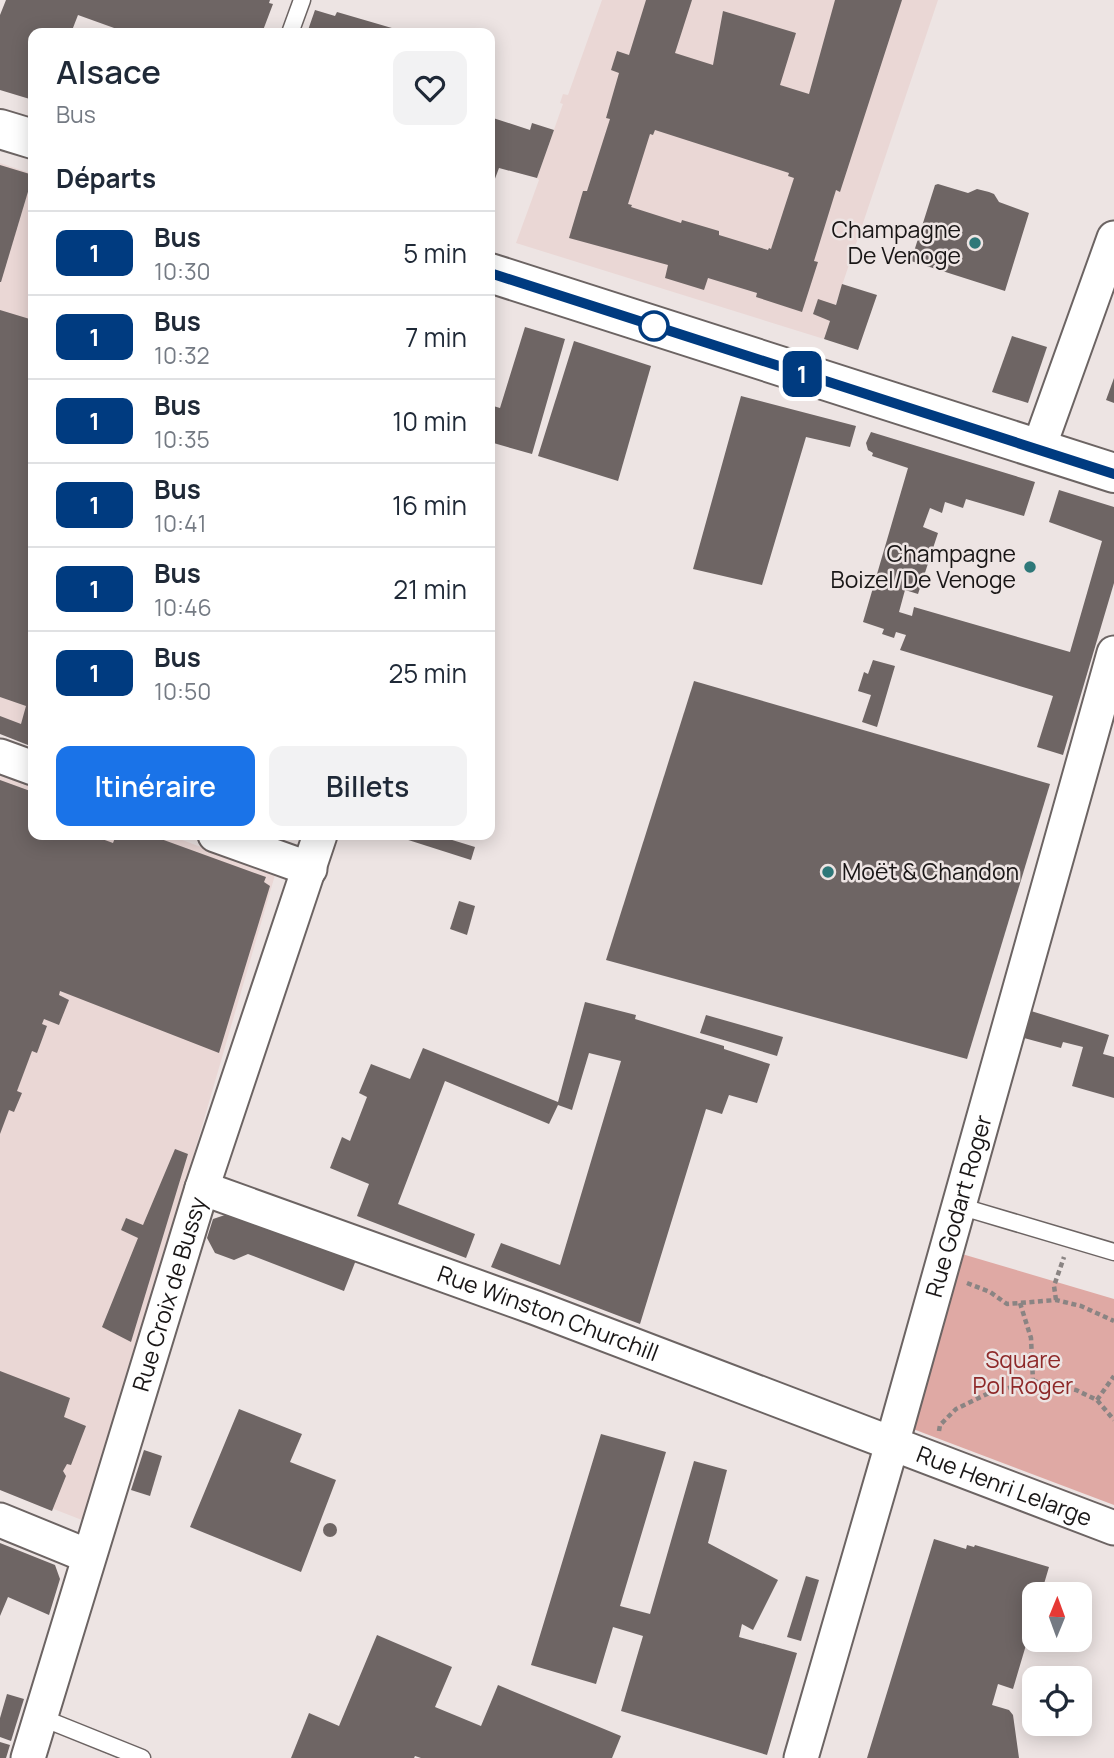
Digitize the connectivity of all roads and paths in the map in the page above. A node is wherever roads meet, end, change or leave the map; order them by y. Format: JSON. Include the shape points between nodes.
{"nodes":[{"id":1,"x":302,"y":0,"type":"edge"},
{"id":2,"x":292,"y":28,"type":"edge"},
{"id":3,"x":0,"y":130,"type":"edge"},
{"id":4,"x":28,"y":138,"type":"edge"},
{"id":5,"x":1114,"y":237,"type":"edge"},
{"id":6,"x":495,"y":275,"type":"edge"},
{"id":7,"x":1038,"y":450,"type":"junction"},
{"id":8,"x":1114,"y":474,"type":"edge"},
{"id":9,"x":1114,"y":653,"type":"edge"},
{"id":10,"x":0,"y":756,"type":"edge"},
{"id":11,"x":28,"y":766,"type":"edge"},
{"id":12,"x":229,"y":840,"type":"edge"},
{"id":13,"x":319,"y":840,"type":"edge"},
{"id":14,"x":310,"y":869,"type":"junction"},
{"id":15,"x":202,"y":1188,"type":"junction"},
{"id":16,"x":959,"y":1206,"type":"junction"},
{"id":17,"x":1070,"y":1239,"type":"junction"},
{"id":18,"x":1114,"y":1252,"type":"edge"},
{"id":19,"x":940,"y":1273,"type":"junction"},
{"id":20,"x":1056,"y":1300,"type":"junction"},
{"id":21,"x":1020,"y":1303,"type":"junction"},
{"id":22,"x":1114,"y":1321,"type":"edge"},
{"id":23,"x":1114,"y":1376,"type":"edge"},
{"id":24,"x":1033,"y":1381,"type":"junction"},
{"id":25,"x":1097,"y":1401,"type":"junction"},
{"id":26,"x":1114,"y":1420,"type":"edge"},
{"id":27,"x":892,"y":1444,"type":"junction"},
{"id":28,"x":932,"y":1459,"type":"junction"},
{"id":29,"x":0,"y":1520,"type":"edge"},
{"id":30,"x":1114,"y":1528,"type":"edge"},
{"id":31,"x":88,"y":1556,"type":"junction"},
{"id":32,"x":40,"y":1717,"type":"junction"},
{"id":33,"x":28,"y":1758,"type":"edge"},
{"id":34,"x":142,"y":1758,"type":"edge"},
{"id":35,"x":800,"y":1758,"type":"edge"}],
"edges":[{"from":1,"to":2,"type":"lane"},
{"from":3,"to":4,"type":"main road"},
{"from":5,"to":7,"type":"street"},
{"from":6,"to":7,"type":"main road"},
{"from":7,"to":8,"type":"main road"},
{"from":9,"to":16,"type":"street","name":"Rue Godart Roger"},
{"from":10,"to":11,"type":"street"},
{"from":12,"to":14,"type":"street"},
{"from":13,"to":14,"type":"street","name":"Rue Croix de Bussy"},
{"from":14,"to":15,"type":"street","name":"Rue Croix de Bussy"},
{"from":15,"to":27,"type":"street","name":"Rue Winston Churchill","via":[[536,1308]]},
{"from":15,"to":31,"type":"street","name":"Rue Croix de Bussy"},
{"from":16,"to":17,"type":"lane"},
{"from":16,"to":19,"type":"street","name":"Rue Godart Roger"},
{"from":17,"to":18,"type":"lane"},
{"from":17,"to":20,"type":"path","via":[[1054,1286]]},
{"from":19,"to":21,"type":"path","via":[[990,1292],[1007,1304]]},
{"from":19,"to":27,"type":"street","name":"Rue Godart Roger"},
{"from":20,"to":21,"type":"path"},
{"from":20,"to":22,"type":"path"},
{"from":21,"to":24,"type":"path","via":[[1031,1338]]},
{"from":23,"to":25,"type":"path"},
{"from":24,"to":25,"type":"path","via":[[1076,1390]]},
{"from":24,"to":28,"type":"path","via":[[987,1394],[956,1409],[940,1425]]},
{"from":25,"to":26,"type":"path"},
{"from":27,"to":28,"type":"street","name":"Rue Henri Lelarge"},
{"from":27,"to":35,"type":"street","name":"Rue Godart Roger"},
{"from":28,"to":30,"type":"street","name":"Rue Henri Lelarge"},
{"from":29,"to":31,"type":"street"},
{"from":31,"to":32,"type":"street","name":"Rue Croix de Bussy"},
{"from":32,"to":33,"type":"street","name":"Rue Croix de Bussy"},
{"from":32,"to":34,"type":"lane"}]}
